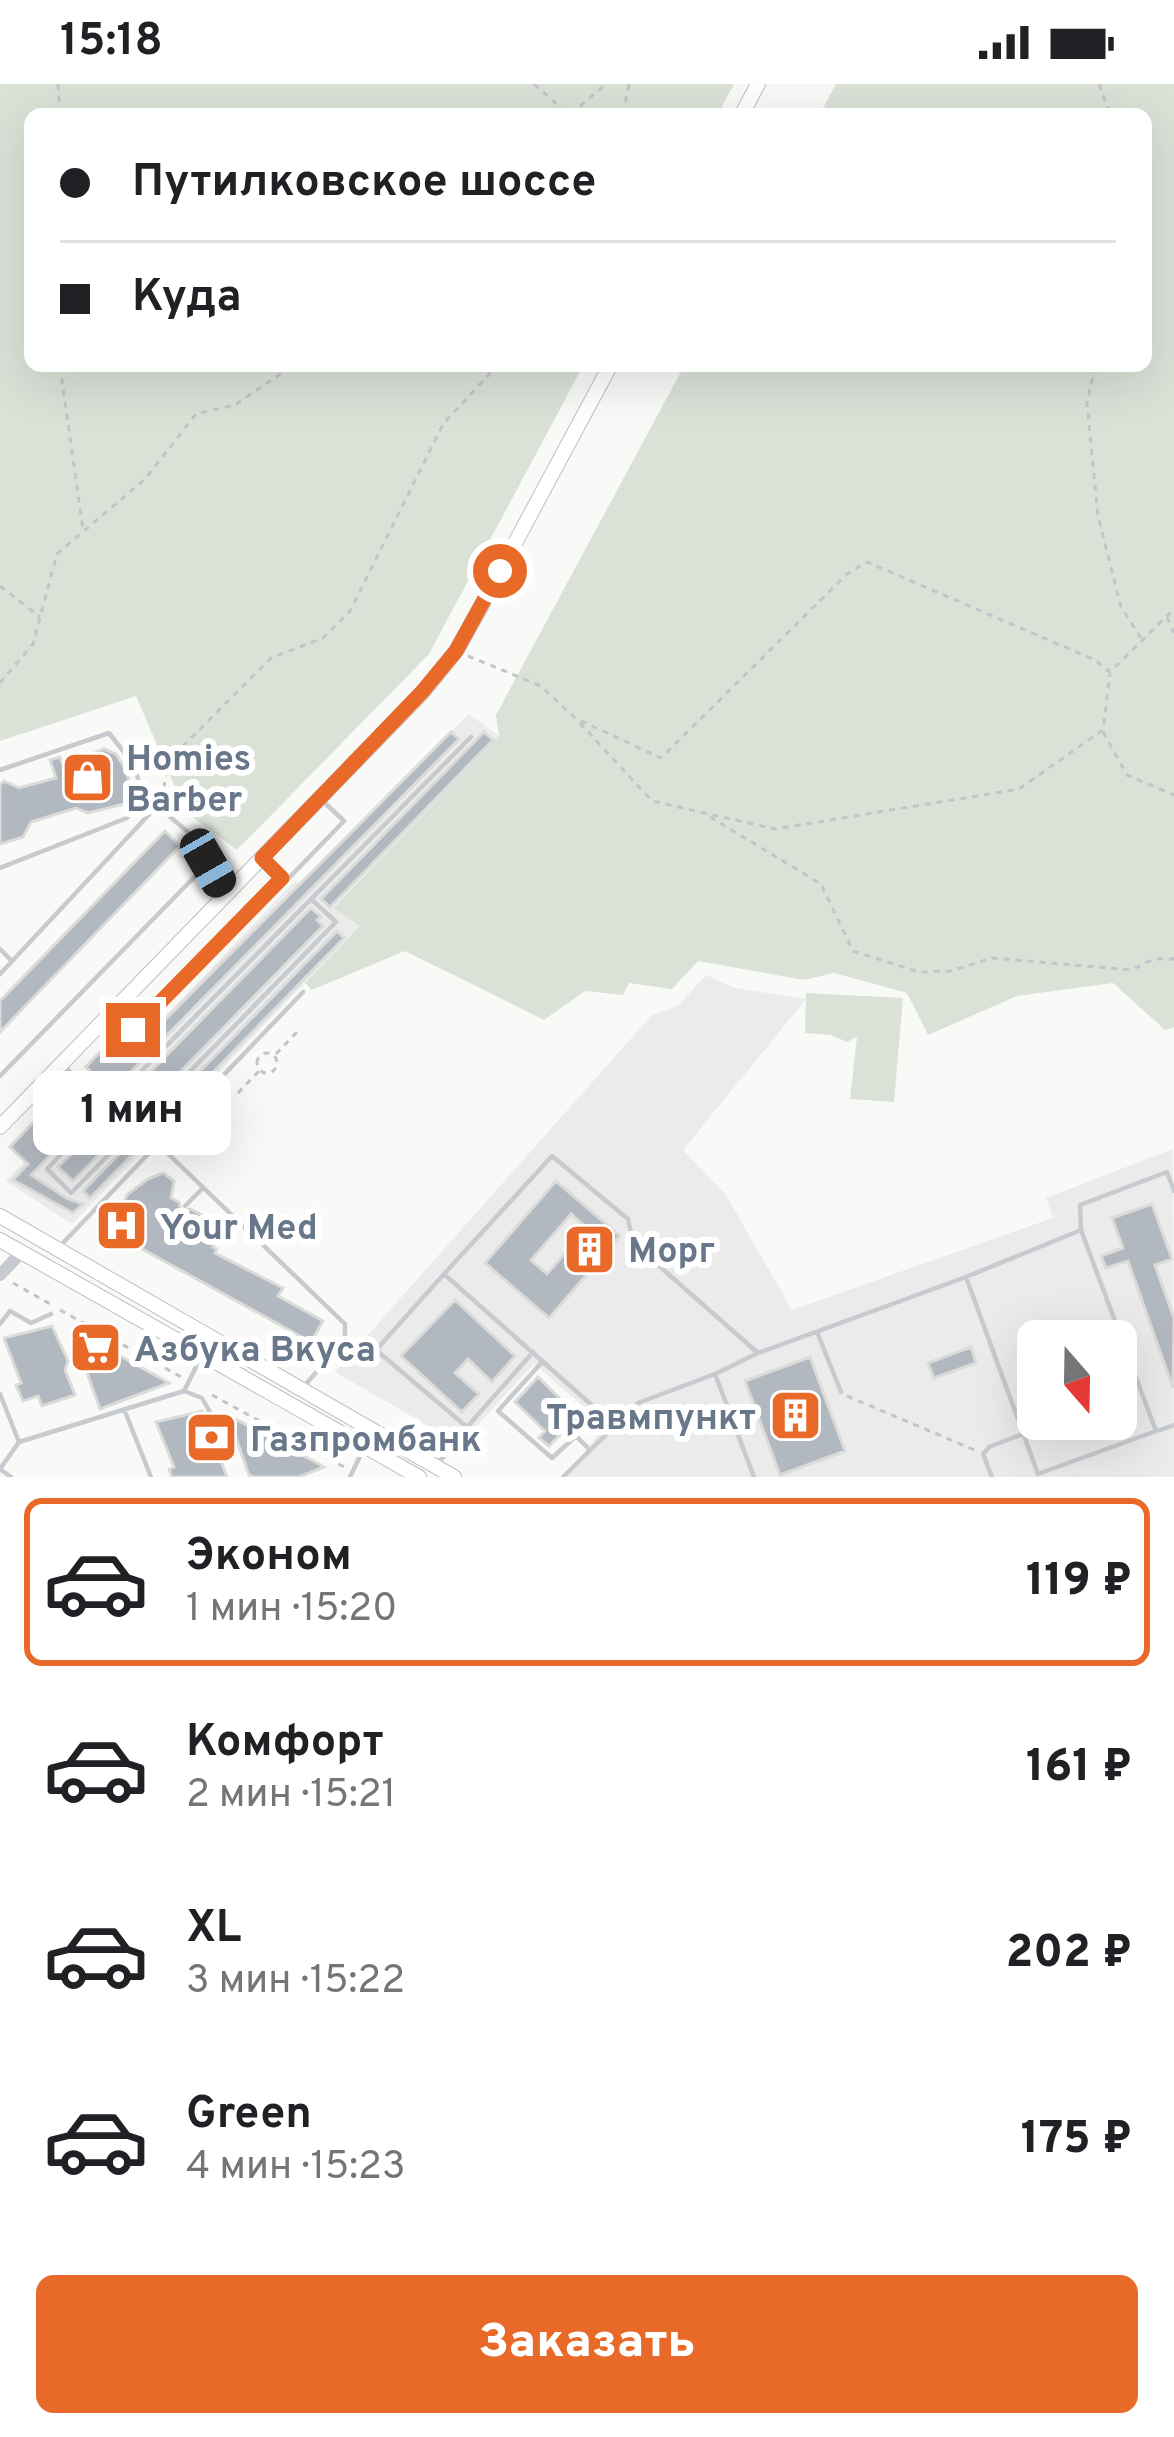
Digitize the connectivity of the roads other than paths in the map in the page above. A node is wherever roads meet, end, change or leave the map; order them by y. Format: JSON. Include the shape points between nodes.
{"nodes":[{"id":1,"x":607,"y":372,"type":"edge"},
{"id":2,"x":471,"y":737,"type":"dead end"},
{"id":3,"x":0,"y":770,"type":"edge"},
{"id":4,"x":143,"y":796,"type":"junction"},
{"id":5,"x":320,"y":798,"type":"junction"},
{"id":6,"x":157,"y":806,"type":"junction"},
{"id":7,"x":262,"y":858,"type":"junction"},
{"id":8,"x":208,"y":863,"type":"junction"},
{"id":9,"x":0,"y":868,"type":"edge"},
{"id":10,"x":282,"y":878,"type":"junction"},
{"id":11,"x":226,"y":895,"type":"junction"},
{"id":12,"x":311,"y":899,"type":"junction"},
{"id":13,"x":0,"y":950,"type":"edge"},
{"id":14,"x":12,"y":961,"type":"junction"},
{"id":15,"x":0,"y":974,"type":"edge"},
{"id":16,"x":303,"y":992,"type":"dead end"},
{"id":17,"x":113,"y":1011,"type":"junction"},
{"id":18,"x":62,"y":1064,"type":"junction"},
{"id":19,"x":2,"y":1071,"type":"edge"},
{"id":20,"x":104,"y":1109,"type":"junction"},
{"id":21,"x":0,"y":1127,"type":"edge"},
{"id":22,"x":127,"y":1136,"type":"junction"},
{"id":23,"x":158,"y":1143,"type":"junction"},
{"id":24,"x":204,"y":1187,"type":"junction"},
{"id":25,"x":1174,"y":1191,"type":"edge"},
{"id":26,"x":185,"y":1206,"type":"dead end"},
{"id":27,"x":0,"y":1216,"type":"edge"},
{"id":28,"x":1081,"y":1230,"type":"junction"},
{"id":29,"x":0,"y":1240,"type":"edge"},
{"id":30,"x":57,"y":1249,"type":"junction"},
{"id":31,"x":22,"y":1252,"type":"junction"},
{"id":32,"x":444,"y":1274,"type":"junction"},
{"id":33,"x":0,"y":1275,"type":"edge"},
{"id":34,"x":966,"y":1277,"type":"junction"},
{"id":35,"x":51,"y":1314,"type":"dead end"},
{"id":36,"x":0,"y":1324,"type":"edge"},
{"id":37,"x":817,"y":1332,"type":"junction"},
{"id":38,"x":533,"y":1352,"type":"junction"},
{"id":39,"x":202,"y":1354,"type":"junction"},
{"id":40,"x":758,"y":1354,"type":"junction"},
{"id":41,"x":543,"y":1361,"type":"junction"},
{"id":42,"x":716,"y":1374,"type":"junction"},
{"id":43,"x":301,"y":1390,"type":"junction"},
{"id":44,"x":184,"y":1391,"type":"junction"},
{"id":45,"x":841,"y":1392,"type":"road end"},
{"id":46,"x":0,"y":1394,"type":"edge"},
{"id":47,"x":124,"y":1409,"type":"junction"},
{"id":48,"x":1017,"y":1417,"type":"edge"},
{"id":49,"x":216,"y":1424,"type":"dead end"},
{"id":50,"x":613,"y":1424,"type":"junction"},
{"id":51,"x":1174,"y":1425,"type":"edge"},
{"id":52,"x":467,"y":1427,"type":"junction"},
{"id":53,"x":1156,"y":1431,"type":"junction"},
{"id":54,"x":1017,"y":1436,"type":"edge"},
{"id":55,"x":1025,"y":1440,"type":"edge"},
{"id":56,"x":19,"y":1442,"type":"junction"},
{"id":57,"x":364,"y":1446,"type":"junction"},
{"id":58,"x":589,"y":1449,"type":"junction"},
{"id":59,"x":436,"y":1467,"type":"junction"},
{"id":60,"x":1061,"y":1467,"type":"junction"},
{"id":61,"x":0,"y":1469,"type":"edge"},
{"id":62,"x":1036,"y":1476,"type":"edge"},
{"id":63,"x":11,"y":1477,"type":"edge"},
{"id":64,"x":151,"y":1477,"type":"edge"},
{"id":65,"x":350,"y":1477,"type":"edge"},
{"id":66,"x":419,"y":1477,"type":"edge"},
{"id":67,"x":454,"y":1477,"type":"edge"},
{"id":68,"x":563,"y":1477,"type":"edge"},
{"id":69,"x":754,"y":1477,"type":"edge"},
{"id":70,"x":992,"y":1477,"type":"edge"},
{"id":71,"x":1061,"y":1477,"type":"edge"}],
"edges":[{"from":1,"to":5,"type":"main road","via":[[456,651]]},
{"from":2,"to":12,"type":"lane"},
{"from":3,"to":4,"type":"lane","via":[[109,733],[134,764]]},
{"from":4,"to":6,"type":"lane"},
{"from":4,"to":9,"type":"lane","via":[[127,818]]},
{"from":5,"to":7,"type":"main road"},
{"from":5,"to":10,"type":"lane","via":[[344,821]]},
{"from":6,"to":8,"type":"lane","via":[[200,842]]},
{"from":6,"to":14,"type":"lane"},
{"from":7,"to":10,"type":"lane"},
{"from":7,"to":11,"type":"main road"},
{"from":8,"to":11,"type":"lane"},
{"from":8,"to":19,"type":"lane"},
{"from":10,"to":17,"type":"lane","via":[[133,1030]]},
{"from":11,"to":17,"type":"main road"},
{"from":12,"to":20,"type":"lane"},
{"from":12,"to":22,"type":"lane","via":[[336,922]]},
{"from":13,"to":14,"type":"lane"},
{"from":14,"to":15,"type":"lane"},
{"from":16,"to":23,"type":"lane"},
{"from":17,"to":18,"type":"main road"},
{"from":18,"to":20,"type":"lane"},
{"from":18,"to":21,"type":"main road"},
{"from":20,"to":22,"type":"lane"},
{"from":20,"to":22,"type":"lane","via":[[47,1169],[71,1193]]},
{"from":23,"to":24,"type":"lane"},
{"from":23,"to":30,"type":"lane"},
{"from":24,"to":26,"type":"lane"},
{"from":24,"to":43,"type":"lane","via":[[345,1324],[345,1340]]},
{"from":25,"to":28,"type":"lane","via":[[1167,1172],[1081,1205]]},
{"from":27,"to":30,"type":"main road"},
{"from":28,"to":34,"type":"lane"},
{"from":28,"to":53,"type":"lane"},
{"from":29,"to":31,"type":"main road"},
{"from":30,"to":43,"type":"main road"},
{"from":31,"to":33,"type":"street"},
{"from":31,"to":39,"type":"main road"},
{"from":32,"to":38,"type":"lane"},
{"from":32,"to":40,"type":"lane","via":[[552,1156],[628,1220],[634,1243]]},
{"from":32,"to":52,"type":"lane","via":[[376,1350]]},
{"from":34,"to":37,"type":"lane"},
{"from":34,"to":48,"type":"lane"},
{"from":35,"to":36,"type":"lane","via":[[31,1323],[10,1311]]},
{"from":37,"to":40,"type":"lane"},
{"from":37,"to":45,"type":"lane"},
{"from":38,"to":41,"type":"lane"},
{"from":38,"to":52,"type":"lane"},
{"from":39,"to":44,"type":"lane"},
{"from":39,"to":57,"type":"main road"},
{"from":40,"to":42,"type":"lane"},
{"from":41,"to":50,"type":"lane"},
{"from":41,"to":58,"type":"lane","via":[[498,1411],[552,1458],[576,1436]]},
{"from":42,"to":50,"type":"lane","via":[[638,1402]]},
{"from":42,"to":69,"type":"lane"},
{"from":43,"to":59,"type":"main road"},
{"from":44,"to":47,"type":"lane"},
{"from":44,"to":49,"type":"lane","via":[[202,1398]]},
{"from":46,"to":56,"type":"lane"},
{"from":47,"to":56,"type":"lane"},
{"from":47,"to":64,"type":"lane"},
{"from":50,"to":58,"type":"lane"},
{"from":51,"to":53,"type":"lane"},
{"from":52,"to":59,"type":"lane"},
{"from":53,"to":60,"type":"lane"},
{"from":54,"to":70,"type":"lane","via":[[983,1454]]},
{"from":55,"to":62,"type":"lane"},
{"from":56,"to":61,"type":"lane"},
{"from":57,"to":65,"type":"lane"},
{"from":57,"to":66,"type":"main road"},
{"from":58,"to":68,"type":"lane"},
{"from":59,"to":67,"type":"main road"},
{"from":60,"to":62,"type":"lane"},
{"from":60,"to":71,"type":"lane"},
{"from":61,"to":63,"type":"lane"}]}
